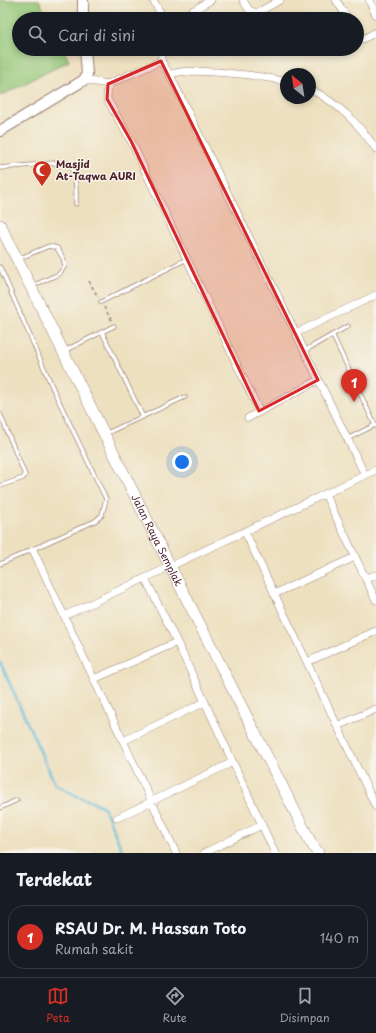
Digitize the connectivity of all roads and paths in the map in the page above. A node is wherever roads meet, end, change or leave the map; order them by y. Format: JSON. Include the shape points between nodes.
{"nodes":[{"id":1,"x":83,"y":0,"type":"edge"},
{"id":2,"x":153,"y":0,"type":"edge"},
{"id":3,"x":211,"y":0,"type":"edge"},
{"id":4,"x":243,"y":0,"type":"edge"},
{"id":5,"x":280,"y":0,"type":"edge"},
{"id":6,"x":336,"y":0,"type":"edge"},
{"id":7,"x":368,"y":0,"type":"edge"},
{"id":8,"x":83,"y":12,"type":"edge"},
{"id":9,"x":160,"y":12,"type":"edge"},
{"id":10,"x":190,"y":12,"type":"edge"},
{"id":11,"x":254,"y":12,"type":"edge"},
{"id":12,"x":259,"y":12,"type":"edge"},
{"id":13,"x":344,"y":12,"type":"edge"},
{"id":14,"x":375,"y":13,"type":"edge"},
{"id":15,"x":376,"y":32,"type":"edge"},
{"id":16,"x":364,"y":38,"type":"edge"},
{"id":17,"x":86,"y":56,"type":"edge"},
{"id":18,"x":162,"y":56,"type":"edge"},
{"id":19,"x":161,"y":62,"type":"junction"},
{"id":20,"x":170,"y":75,"type":"junction"},
{"id":21,"x":84,"y":80,"type":"junction"},
{"id":22,"x":280,"y":81,"type":"edge"},
{"id":23,"x":108,"y":84,"type":"junction"},
{"id":24,"x":316,"y":93,"type":"edge"},
{"id":25,"x":0,"y":131,"type":"edge"},
{"id":26,"x":376,"y":149,"type":"edge"},
{"id":27,"x":0,"y":168,"type":"edge"},
{"id":28,"x":76,"y":204,"type":"dead end"},
{"id":29,"x":0,"y":225,"type":"edge"},
{"id":30,"x":17,"y":259,"type":"junction"},
{"id":31,"x":187,"y":259,"type":"junction"},
{"id":32,"x":0,"y":267,"type":"edge"},
{"id":33,"x":30,"y":287,"type":"junction"},
{"id":34,"x":376,"y":295,"type":"edge"},
{"id":35,"x":101,"y":302,"type":"dead end"},
{"id":36,"x":114,"y":326,"type":"dead end"},
{"id":37,"x":348,"y":326,"type":"dead end"},
{"id":38,"x":102,"y":332,"type":"junction"},
{"id":39,"x":296,"y":334,"type":"junction"},
{"id":40,"x":333,"y":336,"type":"junction"},
{"id":41,"x":304,"y":351,"type":"junction"},
{"id":42,"x":63,"y":352,"type":"junction"},
{"id":43,"x":318,"y":380,"type":"junction"},
{"id":44,"x":185,"y":397,"type":"dead end"},
{"id":45,"x":259,"y":412,"type":"junction"},
{"id":46,"x":0,"y":414,"type":"edge"},
{"id":47,"x":143,"y":417,"type":"junction"},
{"id":48,"x":248,"y":418,"type":"dead end"},
{"id":49,"x":376,"y":425,"type":"edge"},
{"id":50,"x":104,"y":435,"type":"junction"},
{"id":51,"x":347,"y":439,"type":"junction"},
{"id":52,"x":376,"y":470,"type":"edge"},
{"id":53,"x":365,"y":475,"type":"junction"},
{"id":54,"x":0,"y":486,"type":"edge"},
{"id":55,"x":325,"y":494,"type":"junction"},
{"id":56,"x":245,"y":532,"type":"junction"},
{"id":57,"x":33,"y":550,"type":"junction"},
{"id":58,"x":356,"y":557,"type":"junction"},
{"id":59,"x":0,"y":564,"type":"edge"},
{"id":60,"x":170,"y":566,"type":"junction"},
{"id":61,"x":376,"y":575,"type":"edge"},
{"id":62,"x":145,"y":578,"type":"junction"},
{"id":63,"x":365,"y":578,"type":"junction"},
{"id":64,"x":274,"y":594,"type":"junction"},
{"id":65,"x":376,"y":600,"type":"edge"},
{"id":66,"x":64,"y":616,"type":"junction"},
{"id":67,"x":376,"y":631,"type":"edge"},
{"id":68,"x":177,"y":642,"type":"junction"},
{"id":69,"x":307,"y":662,"type":"junction"},
{"id":70,"x":94,"y":679,"type":"junction"},
{"id":71,"x":204,"y":702,"type":"junction"},
{"id":72,"x":376,"y":709,"type":"edge"},
{"id":73,"x":337,"y":726,"type":"junction"},
{"id":74,"x":123,"y":741,"type":"junction"},
{"id":75,"x":233,"y":762,"type":"junction"},
{"id":76,"x":376,"y":789,"type":"edge"},
{"id":77,"x":369,"y":792,"type":"junction"},
{"id":78,"x":17,"y":800,"type":"dead end"},
{"id":79,"x":151,"y":802,"type":"junction"},
{"id":80,"x":376,"y":807,"type":"edge"},
{"id":81,"x":0,"y":808,"type":"edge"},
{"id":82,"x":117,"y":818,"type":"dead end"},
{"id":83,"x":262,"y":825,"type":"junction"},
{"id":84,"x":176,"y":853,"type":"edge"},
{"id":85,"x":204,"y":853,"type":"edge"},
{"id":86,"x":276,"y":853,"type":"edge"},
{"id":87,"x":318,"y":853,"type":"edge"}],
"edges":[{"from":1,"to":8,"type":"street"},
{"from":2,"to":9,"type":"street"},
{"from":3,"to":10,"type":"street"},
{"from":4,"to":11,"type":"street","via":[[249,10]]},
{"from":5,"to":12,"type":"street"},
{"from":6,"to":13,"type":"street"},
{"from":7,"to":14,"type":"street"},
{"from":15,"to":16,"type":"street"},
{"from":17,"to":21,"type":"street","via":[[87,74]]},
{"from":18,"to":19,"type":"street"},
{"from":19,"to":20,"type":"street"},
{"from":19,"to":23,"type":"street"},
{"from":20,"to":22,"type":"street","via":[[176,72],[215,73],[250,75]]},
{"from":20,"to":39,"type":"street"},
{"from":21,"to":23,"type":"street"},
{"from":21,"to":25,"type":"street"},
{"from":23,"to":31,"type":"street","via":[[108,99],[131,141]]},
{"from":24,"to":26,"type":"street","via":[[336,104],[350,116]]},
{"from":27,"to":28,"type":"lane","via":[[65,162],[71,167],[74,176]]},
{"from":29,"to":30,"type":"main road","name":"Jalan Raya Semplak"},
{"from":30,"to":33,"type":"main road","name":"Jalan Raya Semplak"},
{"from":30,"to":33,"type":"lane","via":[[50,246],[57,248],[63,258],[65,266],[59,274]]},
{"from":31,"to":35,"type":"lane"},
{"from":31,"to":45,"type":"street"},
{"from":32,"to":57,"type":"lane","via":[[54,391],[106,499],[102,515],[95,521]]},
{"from":33,"to":42,"type":"main road","name":"Jalan Raya Semplak"},
{"from":34,"to":39,"type":"street"},
{"from":36,"to":38,"type":"lane"},
{"from":37,"to":40,"type":"lane"},
{"from":38,"to":42,"type":"lane"},
{"from":38,"to":47,"type":"lane"},
{"from":39,"to":41,"type":"street"},
{"from":40,"to":41,"type":"lane"},
{"from":40,"to":49,"type":"lane"},
{"from":41,"to":43,"type":"street"},
{"from":42,"to":50,"type":"main road","name":"Jalan Raya Semplak"},
{"from":43,"to":45,"type":"street"},
{"from":43,"to":51,"type":"street"},
{"from":44,"to":47,"type":"lane"},
{"from":45,"to":48,"type":"street"},
{"from":46,"to":54,"type":"lane","via":[[25,476]]},
{"from":47,"to":50,"type":"lane"},
{"from":49,"to":51,"type":"lane"},
{"from":50,"to":60,"type":"main road","name":"Jalan Raya Semplak"},
{"from":51,"to":53,"type":"street"},
{"from":52,"to":53,"type":"street"},
{"from":53,"to":55,"type":"street"},
{"from":55,"to":56,"type":"street"},
{"from":55,"to":58,"type":"street"},
{"from":56,"to":60,"type":"street"},
{"from":56,"to":64,"type":"street"},
{"from":57,"to":59,"type":"lane"},
{"from":57,"to":66,"type":"street"},
{"from":58,"to":63,"type":"street"},
{"from":58,"to":64,"type":"street"},
{"from":60,"to":62,"type":"street"},
{"from":60,"to":87,"type":"main road","name":"Jalan Raya Semplak"},
{"from":61,"to":63,"type":"street"},
{"from":62,"to":66,"type":"street"},
{"from":62,"to":68,"type":"street"},
{"from":63,"to":65,"type":"street"},
{"from":64,"to":69,"type":"street"},
{"from":66,"to":70,"type":"street"},
{"from":67,"to":69,"type":"street"},
{"from":68,"to":70,"type":"street"},
{"from":68,"to":71,"type":"street"},
{"from":69,"to":73,"type":"street"},
{"from":70,"to":74,"type":"street"},
{"from":71,"to":74,"type":"street"},
{"from":71,"to":75,"type":"street"},
{"from":72,"to":73,"type":"street"},
{"from":73,"to":77,"type":"street"},
{"from":74,"to":79,"type":"street"},
{"from":75,"to":79,"type":"street"},
{"from":75,"to":83,"type":"street"},
{"from":76,"to":77,"type":"street"},
{"from":77,"to":80,"type":"street"},
{"from":78,"to":81,"type":"lane"},
{"from":79,"to":82,"type":"street"},
{"from":79,"to":84,"type":"street"},
{"from":83,"to":85,"type":"street"},
{"from":83,"to":86,"type":"street"}]}
